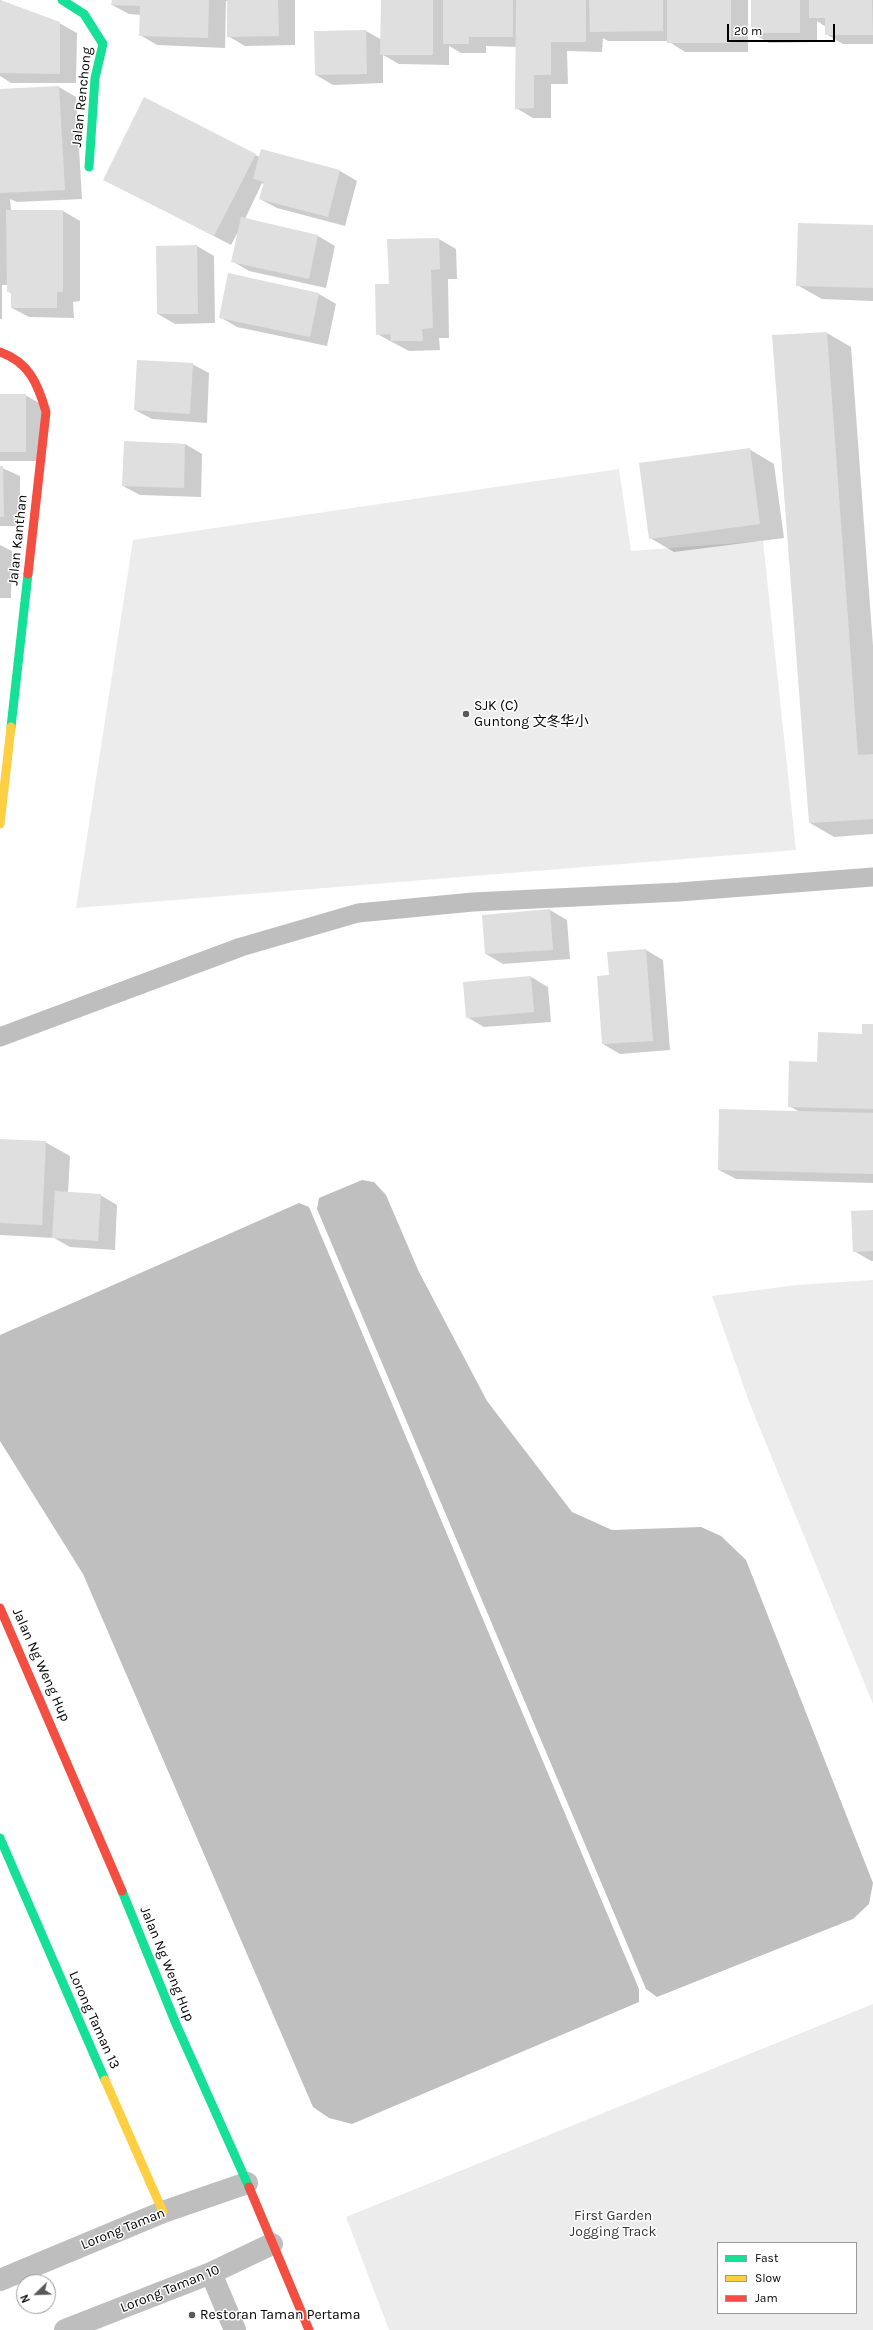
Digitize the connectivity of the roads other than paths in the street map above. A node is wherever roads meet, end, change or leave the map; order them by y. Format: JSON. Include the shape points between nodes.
{"nodes":[{"id":1,"x":62,"y":0,"type":"edge"},
{"id":2,"x":89,"y":167,"type":"dead end"},
{"id":3,"x":0,"y":352,"type":"edge"},
{"id":4,"x":0,"y":824,"type":"edge"},
{"id":5,"x":873,"y":877,"type":"edge"},
{"id":6,"x":0,"y":1037,"type":"edge"},
{"id":7,"x":0,"y":1608,"type":"edge"},
{"id":8,"x":0,"y":1838,"type":"edge"},
{"id":9,"x":247,"y":2184,"type":"junction"},
{"id":10,"x":163,"y":2212,"type":"junction"},
{"id":11,"x":272,"y":2244,"type":"junction"},
{"id":12,"x":211,"y":2273,"type":"junction"},
{"id":13,"x":0,"y":2280,"type":"edge"},
{"id":14,"x":65,"y":2330,"type":"edge"},
{"id":15,"x":235,"y":2330,"type":"edge"},
{"id":16,"x":308,"y":2330,"type":"edge"}],
"edges":[{"from":1,"to":2,"type":"street","name":"Jalan Renchong","via":[[84,14],[103,44],[95,78]]},
{"from":3,"to":4,"type":"street","name":"Jalan Kanthan","via":[[27,365],[40,386],[46,412]]},
{"from":5,"to":6,"type":"lane","via":[[679,892],[473,902],[358,913],[241,947]]},
{"from":7,"to":9,"type":"street","name":"Jalan Ng Weng Hup","via":[[100,1839],[176,2024]]},
{"from":8,"to":10,"type":"street","name":"Lorong Taman 13"},
{"from":9,"to":10,"type":"street","name":"Lorong Taman"},
{"from":9,"to":11,"type":"street","name":"Jalan Ng Weng Hup"},
{"from":10,"to":13,"type":"street","name":"Lorong Taman"},
{"from":11,"to":12,"type":"street","name":"Lorong Taman 10"},
{"from":11,"to":16,"type":"street","name":"Jalan Ng Weng Hup"},
{"from":12,"to":14,"type":"street","name":"Lorong Taman 10"},
{"from":12,"to":15,"type":"street"}]}
